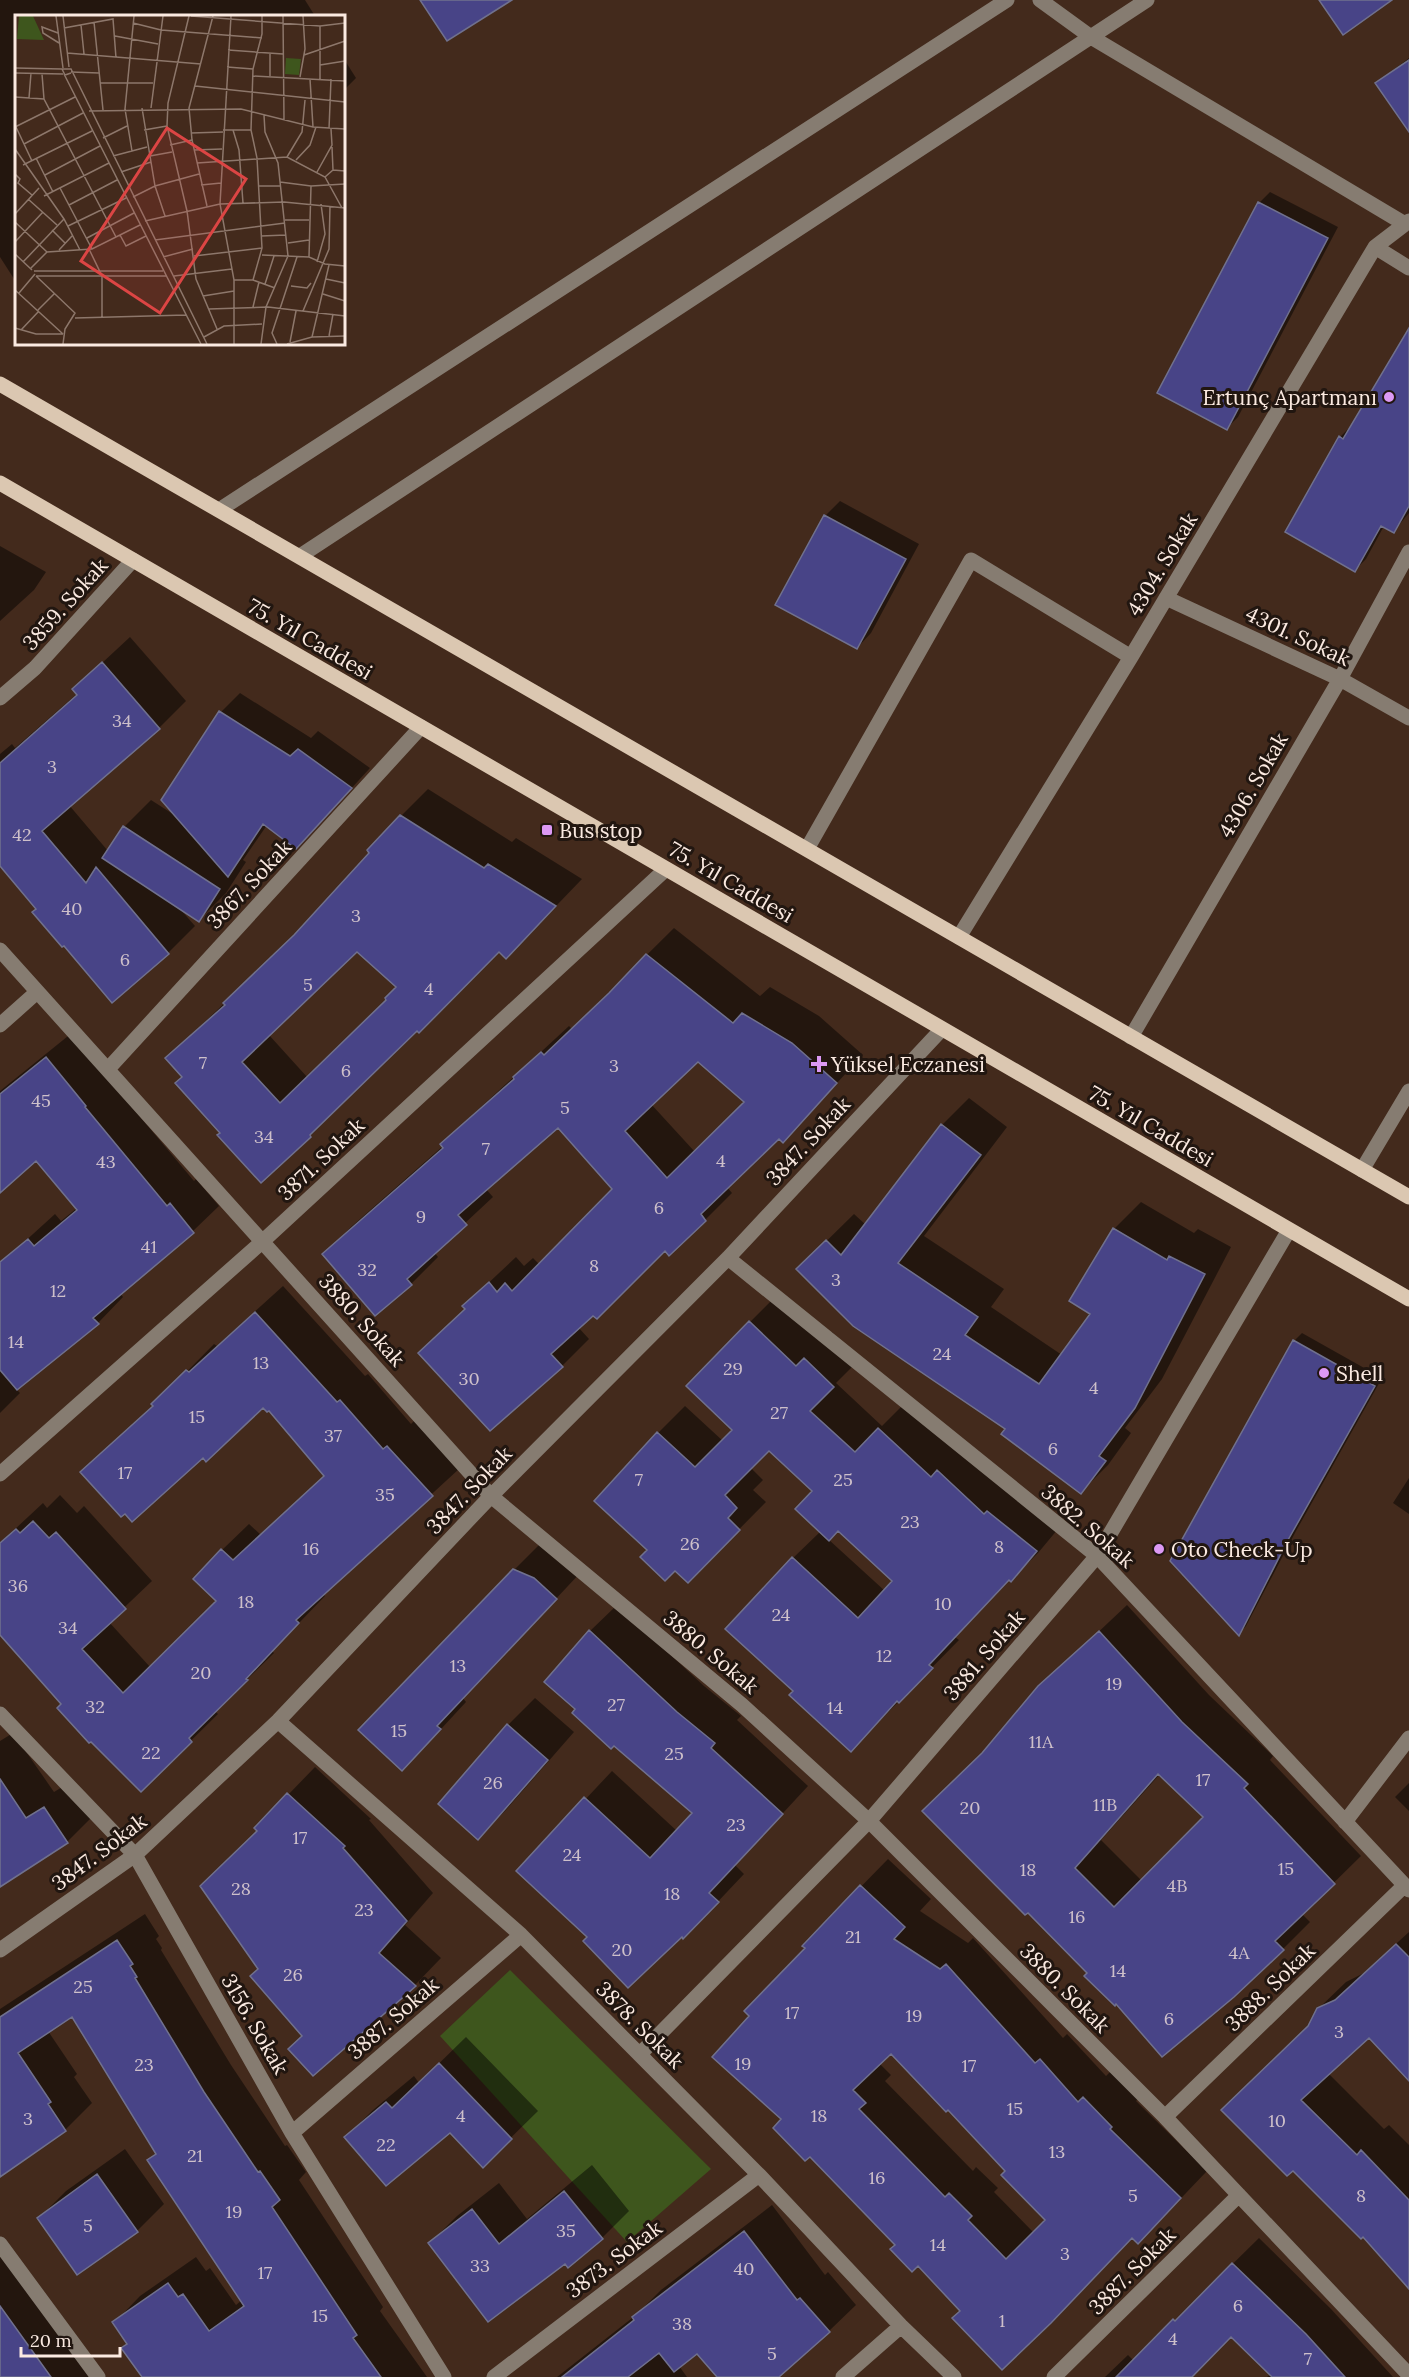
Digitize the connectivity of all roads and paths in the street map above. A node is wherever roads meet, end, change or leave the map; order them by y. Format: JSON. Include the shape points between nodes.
{"nodes":[{"id":1,"x":1008,"y":0,"type":"edge"},
{"id":2,"x":1040,"y":0,"type":"edge"},
{"id":3,"x":1147,"y":0,"type":"edge"},
{"id":4,"x":1090,"y":37,"type":"junction"},
{"id":5,"x":1407,"y":222,"type":"edge"},
{"id":6,"x":1375,"y":247,"type":"junction"},
{"id":7,"x":1409,"y":268,"type":"edge"},
{"id":8,"x":0,"y":384,"type":"edge"},
{"id":9,"x":0,"y":483,"type":"edge"},
{"id":10,"x":219,"y":510,"type":"junction"},
{"id":11,"x":1409,"y":552,"type":"edge"},
{"id":12,"x":300,"y":556,"type":"junction"},
{"id":13,"x":133,"y":560,"type":"junction"},
{"id":14,"x":1166,"y":598,"type":"junction"},
{"id":15,"x":1131,"y":657,"type":"junction"},
{"id":16,"x":1340,"y":679,"type":"junction"},
{"id":17,"x":0,"y":698,"type":"edge"},
{"id":18,"x":1409,"y":718,"type":"edge"},
{"id":19,"x":421,"y":728,"type":"junction"},
{"id":20,"x":807,"y":849,"type":"junction"},
{"id":21,"x":666,"y":869,"type":"junction"},
{"id":22,"x":959,"y":937,"type":"junction"},
{"id":23,"x":0,"y":950,"type":"edge"},
{"id":24,"x":38,"y":992,"type":"junction"},
{"id":25,"x":0,"y":1025,"type":"edge"},
{"id":26,"x":942,"y":1029,"type":"junction"},
{"id":27,"x":1131,"y":1037,"type":"junction"},
{"id":28,"x":108,"y":1069,"type":"junction"},
{"id":29,"x":1409,"y":1091,"type":"edge"},
{"id":30,"x":1362,"y":1170,"type":"junction"},
{"id":31,"x":1409,"y":1197,"type":"edge"},
{"id":32,"x":1289,"y":1230,"type":"junction"},
{"id":33,"x":263,"y":1241,"type":"junction"},
{"id":34,"x":728,"y":1258,"type":"junction"},
{"id":35,"x":1409,"y":1299,"type":"edge"},
{"id":36,"x":0,"y":1474,"type":"edge"},
{"id":37,"x":491,"y":1496,"type":"junction"},
{"id":38,"x":1097,"y":1556,"type":"junction"},
{"id":39,"x":0,"y":1714,"type":"edge"},
{"id":40,"x":278,"y":1721,"type":"junction"},
{"id":41,"x":1409,"y":1738,"type":"edge"},
{"id":42,"x":869,"y":1821,"type":"junction"},
{"id":43,"x":1345,"y":1822,"type":"junction"},
{"id":44,"x":135,"y":1856,"type":"junction"},
{"id":45,"x":1407,"y":1888,"type":"edge"},
{"id":46,"x":521,"y":1935,"type":"junction"},
{"id":47,"x":0,"y":1950,"type":"edge"},
{"id":48,"x":640,"y":2054,"type":"junction"},
{"id":49,"x":1165,"y":2117,"type":"junction"},
{"id":50,"x":292,"y":2133,"type":"junction"},
{"id":51,"x":759,"y":2175,"type":"junction"},
{"id":52,"x":1239,"y":2195,"type":"junction"},
{"id":53,"x":0,"y":2244,"type":"edge"},
{"id":54,"x":901,"y":2326,"type":"junction"},
{"id":55,"x":1409,"y":2375,"type":"edge"},
{"id":56,"x":98,"y":2377,"type":"edge"},
{"id":57,"x":444,"y":2377,"type":"edge"},
{"id":58,"x":494,"y":2377,"type":"edge"},
{"id":59,"x":843,"y":2377,"type":"edge"},
{"id":60,"x":954,"y":2377,"type":"edge"},
{"id":61,"x":1054,"y":2377,"type":"edge"}],
"edges":[{"from":1,"to":10,"type":"street"},
{"from":2,"to":4,"type":"street"},
{"from":3,"to":4,"type":"street"},
{"from":4,"to":5,"type":"street"},
{"from":4,"to":12,"type":"street"},
{"from":5,"to":6,"type":"street","name":"4304. Sokak"},
{"from":6,"to":7,"type":"street"},
{"from":6,"to":14,"type":"street","name":"4304. Sokak"},
{"from":8,"to":10,"type":"main road"},
{"from":9,"to":13,"type":"main road","name":"75. Yıl Caddesi"},
{"from":10,"to":12,"type":"main road"},
{"from":11,"to":16,"type":"street","name":"4306. Sokak"},
{"from":12,"to":20,"type":"main road"},
{"from":13,"to":17,"type":"street","name":"3859. Sokak","via":[[35,668]]},
{"from":13,"to":19,"type":"main road","name":"75. Yıl Caddesi"},
{"from":14,"to":15,"type":"street","name":"4304. Sokak"},
{"from":14,"to":16,"type":"street","name":"4301. Sokak"},
{"from":15,"to":20,"type":"street","via":[[971,560]]},
{"from":15,"to":22,"type":"street","name":"4304. Sokak"},
{"from":16,"to":18,"type":"street","name":"4301. Sokak"},
{"from":16,"to":27,"type":"street","name":"4306. Sokak"},
{"from":19,"to":21,"type":"main road","name":"75. Yıl Caddesi"},
{"from":19,"to":28,"type":"street","name":"3867. Sokak"},
{"from":20,"to":22,"type":"main road"},
{"from":21,"to":26,"type":"main road","name":"75. Yıl Caddesi"},
{"from":21,"to":33,"type":"street","name":"3871. Sokak"},
{"from":22,"to":27,"type":"main road"},
{"from":23,"to":24,"type":"street","name":"3880. Sokak"},
{"from":24,"to":25,"type":"street"},
{"from":24,"to":28,"type":"street","name":"3880. Sokak"},
{"from":26,"to":32,"type":"main road","name":"75. Yıl Caddesi"},
{"from":26,"to":34,"type":"street","name":"3847. Sokak"},
{"from":27,"to":30,"type":"main road"},
{"from":28,"to":33,"type":"street","name":"3880. Sokak"},
{"from":29,"to":30,"type":"street"},
{"from":30,"to":31,"type":"main road"},
{"from":32,"to":35,"type":"main road","name":"75. Yıl Caddesi"},
{"from":32,"to":38,"type":"street","name":"3881. Sokak"},
{"from":33,"to":36,"type":"street","name":"3871. Sokak"},
{"from":33,"to":37,"type":"street","name":"3880. Sokak"},
{"from":34,"to":37,"type":"street","name":"3847. Sokak"},
{"from":34,"to":38,"type":"street","name":"3882. Sokak"},
{"from":37,"to":40,"type":"street","name":"3847. Sokak"},
{"from":37,"to":42,"type":"street","name":"3880. Sokak","via":[[742,1705]]},
{"from":38,"to":42,"type":"street","name":"3881. Sokak"},
{"from":38,"to":43,"type":"street","name":"3882. Sokak"},
{"from":39,"to":44,"type":"street","name":"3156. Sokak"},
{"from":40,"to":44,"type":"street","name":"3847. Sokak"},
{"from":40,"to":46,"type":"street","name":"3878. Sokak"},
{"from":41,"to":43,"type":"street"},
{"from":42,"to":48,"type":"street","name":"3881. Sokak"},
{"from":42,"to":49,"type":"street","name":"3880. Sokak"},
{"from":43,"to":45,"type":"street","name":"3882. Sokak"},
{"from":44,"to":47,"type":"street","name":"3847. Sokak"},
{"from":44,"to":50,"type":"street","name":"3156. Sokak"},
{"from":45,"to":49,"type":"street","name":"3888. Sokak"},
{"from":46,"to":48,"type":"street","name":"3878. Sokak"},
{"from":46,"to":50,"type":"street","name":"3887. Sokak"},
{"from":48,"to":51,"type":"street","name":"3878. Sokak"},
{"from":49,"to":52,"type":"street","name":"3880. Sokak"},
{"from":50,"to":57,"type":"street","name":"3156. Sokak"},
{"from":51,"to":54,"type":"street","name":"3878. Sokak"},
{"from":51,"to":58,"type":"street","name":"3873. Sokak"},
{"from":52,"to":55,"type":"street","name":"3880. Sokak"},
{"from":52,"to":61,"type":"street","name":"3887. Sokak"},
{"from":53,"to":56,"type":"street"},
{"from":54,"to":59,"type":"street"},
{"from":54,"to":60,"type":"street","name":"3878. Sokak"}]}
